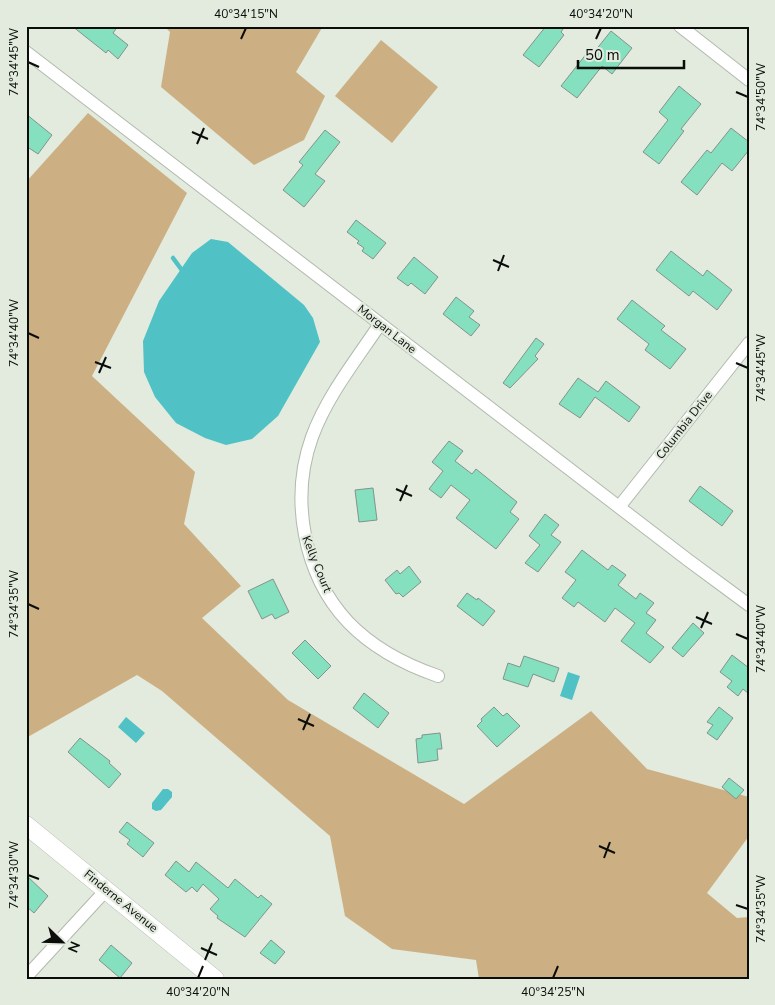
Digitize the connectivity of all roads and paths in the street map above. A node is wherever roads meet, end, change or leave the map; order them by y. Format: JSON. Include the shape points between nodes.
{"nodes":[{"id":1,"x":680,"y":26,"type":"edge"},
{"id":2,"x":26,"y":52,"type":"edge"},
{"id":3,"x":749,"y":80,"type":"edge"},
{"id":4,"x":380,"y":324,"type":"junction"},
{"id":5,"x":749,"y":344,"type":"edge"},
{"id":6,"x":619,"y":507,"type":"junction"},
{"id":7,"x":749,"y":605,"type":"edge"},
{"id":8,"x":438,"y":676,"type":"dead end"},
{"id":9,"x":26,"y":825,"type":"edge"},
{"id":10,"x":107,"y":889,"type":"junction"},
{"id":11,"x":26,"y":977,"type":"edge"},
{"id":12,"x":215,"y":979,"type":"edge"}],
"edges":[{"from":1,"to":3,"type":"street"},
{"from":2,"to":4,"type":"street","name":"Morgan Lane"},
{"from":4,"to":6,"type":"street","name":"Morgan Lane"},
{"from":4,"to":8,"type":"street","name":"Kelly Court","via":[[338,387],[312,437],[300,501],[304,540],[323,584],[349,623],[382,650]]},
{"from":5,"to":6,"type":"street","name":"Columbia Drive"},
{"from":6,"to":7,"type":"street","name":"Morgan Lane"},
{"from":9,"to":10,"type":"main road","name":"Finderne Avenue"},
{"from":10,"to":11,"type":"street"},
{"from":10,"to":12,"type":"main road","name":"Finderne Avenue"}]}
